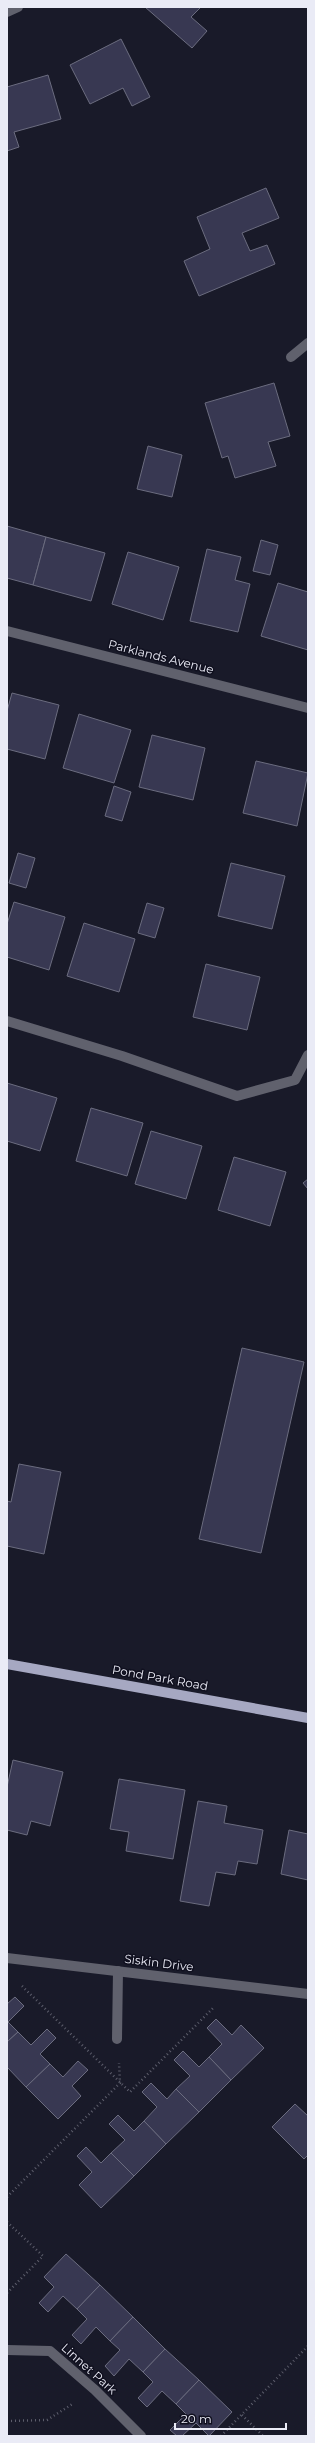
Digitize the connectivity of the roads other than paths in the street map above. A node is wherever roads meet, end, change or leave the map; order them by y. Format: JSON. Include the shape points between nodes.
{"nodes":[{"id":1,"x":18,"y":7,"type":"edge"},
{"id":2,"x":7,"y":12,"type":"edge"},
{"id":3,"x":308,"y":343,"type":"edge"},
{"id":4,"x":291,"y":357,"type":"dead end"},
{"id":5,"x":7,"y":631,"type":"edge"},
{"id":6,"x":308,"y":708,"type":"edge"},
{"id":7,"x":7,"y":1021,"type":"edge"},
{"id":8,"x":308,"y":1055,"type":"edge"},
{"id":9,"x":7,"y":1664,"type":"edge"},
{"id":10,"x":308,"y":1718,"type":"edge"},
{"id":11,"x":7,"y":1958,"type":"edge"},
{"id":12,"x":118,"y":1971,"type":"junction"},
{"id":13,"x":308,"y":1994,"type":"edge"},
{"id":14,"x":117,"y":2039,"type":"road end"},
{"id":15,"x":7,"y":2350,"type":"edge"},
{"id":16,"x":141,"y":2436,"type":"edge"}],
"edges":[{"from":1,"to":2,"type":"street"},
{"from":3,"to":4,"type":"street"},
{"from":5,"to":6,"type":"street","name":"Parklands Avenue"},
{"from":7,"to":8,"type":"street","via":[[122,1056],[237,1096],[295,1080]]},
{"from":9,"to":10,"type":"main road","name":"Pond Park Road"},
{"from":11,"to":12,"type":"street","name":"Siskin Drive"},
{"from":12,"to":13,"type":"street","name":"Siskin Drive"},
{"from":12,"to":14,"type":"street"},
{"from":15,"to":16,"type":"street","name":"Linnet Park","via":[[50,2351]]}]}
